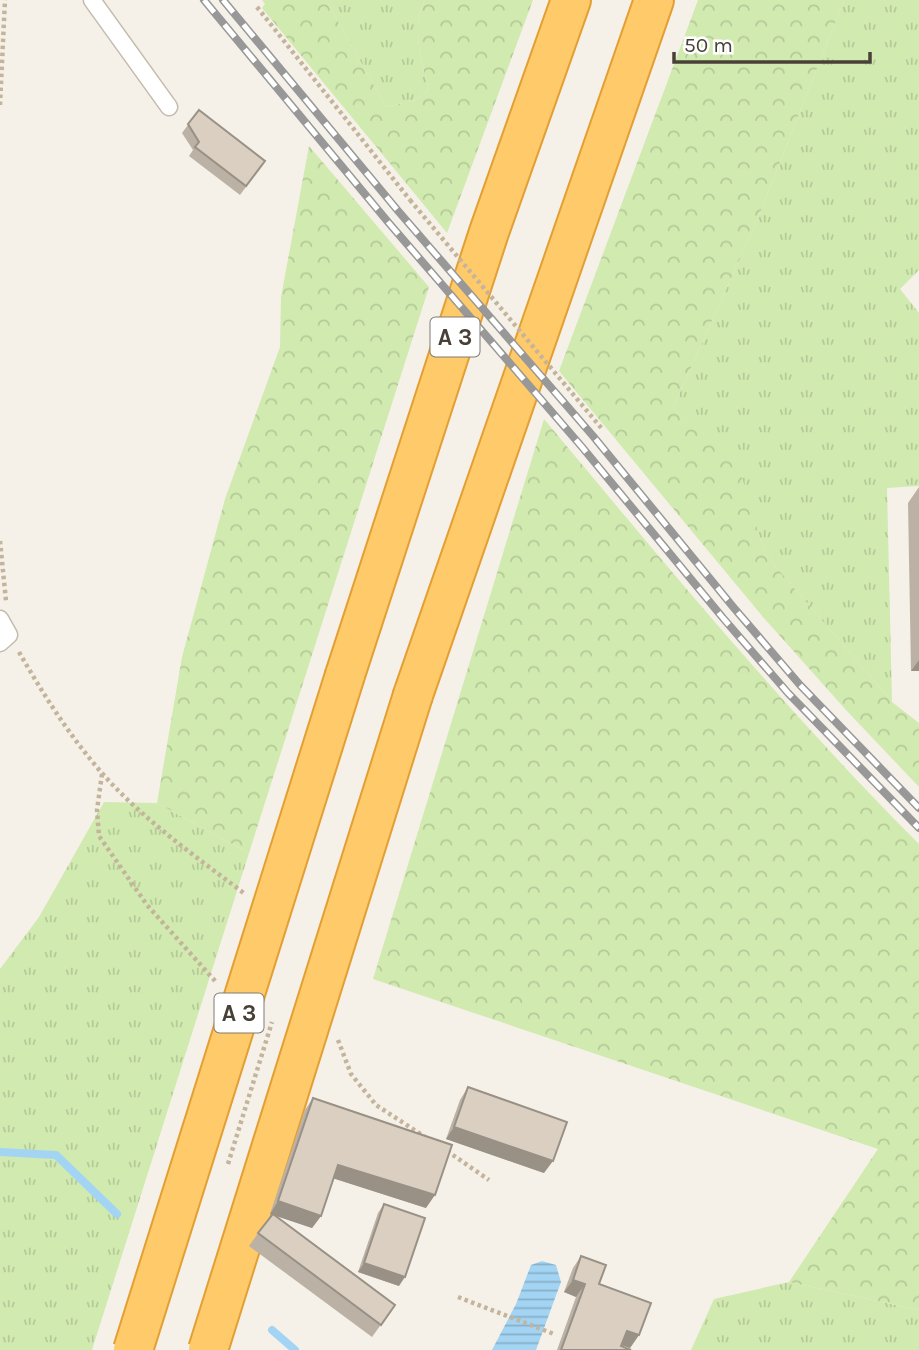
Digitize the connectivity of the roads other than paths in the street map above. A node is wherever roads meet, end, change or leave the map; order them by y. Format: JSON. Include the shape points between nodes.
{"nodes":[{"id":1,"x":92,"y":0,"type":"edge"},
{"id":2,"x":571,"y":0,"type":"edge"},
{"id":3,"x":654,"y":0,"type":"edge"},
{"id":4,"x":169,"y":107,"type":"dead end"},
{"id":5,"x":0,"y":619,"type":"edge"},
{"id":6,"x":4,"y":639,"type":"edge"},
{"id":7,"x":133,"y":1350,"type":"edge"},
{"id":8,"x":208,"y":1350,"type":"edge"}],
"edges":[{"from":1,"to":4,"type":"lane"},
{"from":2,"to":7,"type":"highway","number":"A 3","bridge":true,"via":[[489,232],[345,675]]},
{"from":3,"to":8,"type":"highway","bridge":true,"via":[[413,695]]},
{"from":5,"to":6,"type":"lane"}]}
